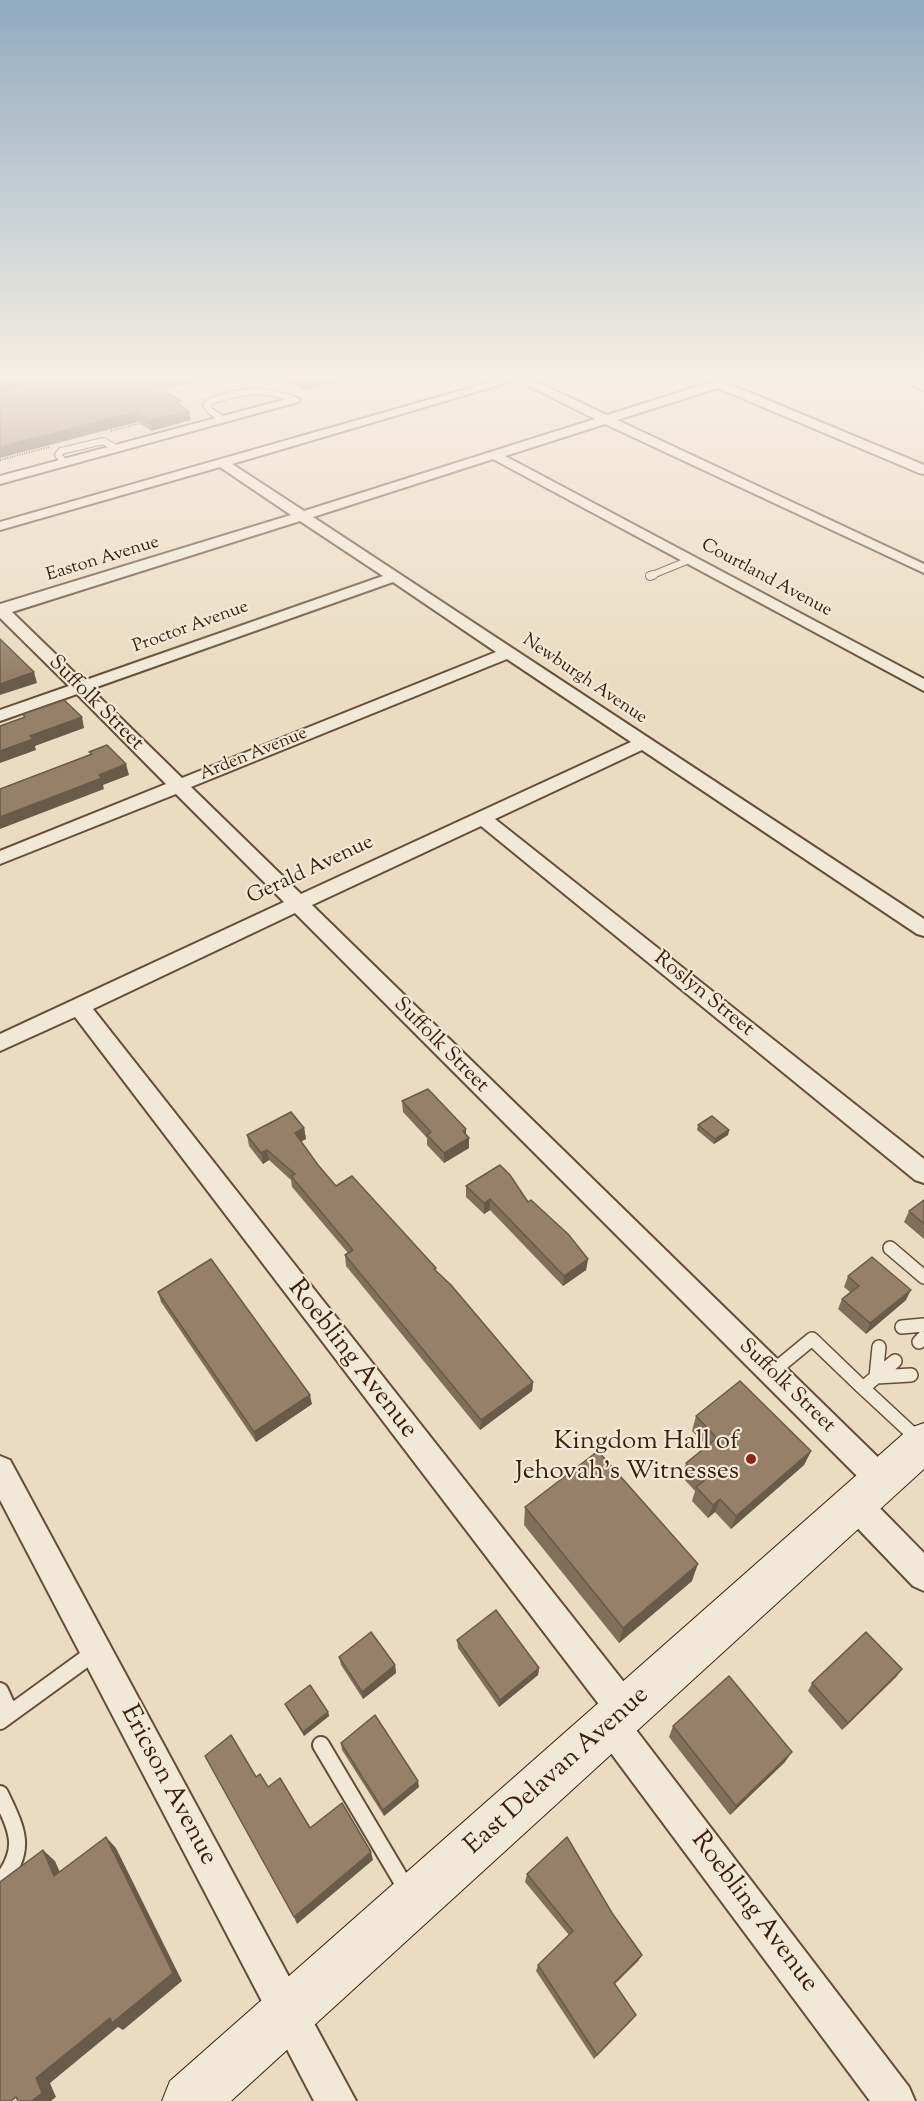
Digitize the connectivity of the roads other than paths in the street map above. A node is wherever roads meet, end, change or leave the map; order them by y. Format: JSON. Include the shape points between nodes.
{"nodes":[{"id":1,"x":170,"y":478,"type":"edge"},
{"id":2,"x":246,"y":478,"type":"edge"},
{"id":3,"x":422,"y":478,"type":"edge"},
{"id":4,"x":537,"y":478,"type":"edge"},
{"id":5,"x":730,"y":478,"type":"edge"},
{"id":6,"x":303,"y":516,"type":"junction"},
{"id":7,"x":0,"y":526,"type":"edge"},
{"id":8,"x":689,"y":560,"type":"junction"},
{"id":9,"x":924,"y":569,"type":"edge"},
{"id":10,"x":650,"y":576,"type":"dead end"},
{"id":11,"x":394,"y":577,"type":"junction"},
{"id":12,"x":0,"y":610,"type":"edge"},
{"id":13,"x":508,"y":653,"type":"junction"},
{"id":14,"x":924,"y":686,"type":"edge"},
{"id":15,"x":79,"y":688,"type":"junction"},
{"id":16,"x":0,"y":716,"type":"edge"},
{"id":17,"x":643,"y":743,"type":"junction"},
{"id":18,"x":178,"y":786,"type":"junction"},
{"id":19,"x":482,"y":818,"type":"junction"},
{"id":20,"x":0,"y":858,"type":"edge"},
{"id":21,"x":297,"y":904,"type":"junction"},
{"id":22,"x":924,"y":929,"type":"edge"},
{"id":23,"x":79,"y":1006,"type":"junction"},
{"id":24,"x":0,"y":1043,"type":"edge"},
{"id":25,"x":924,"y":1173,"type":"edge"},
{"id":26,"x":890,"y":1248,"type":"dead end"},
{"id":27,"x":924,"y":1277,"type":"edge"},
{"id":28,"x":924,"y":1325,"type":"edge"},
{"id":29,"x":902,"y":1327,"type":"dead end"},
{"id":30,"x":879,"y":1347,"type":"dead end"},
{"id":31,"x":895,"y":1361,"type":"dead end"},
{"id":32,"x":771,"y":1372,"type":"junction"},
{"id":33,"x":911,"y":1375,"type":"dead end"},
{"id":34,"x":876,"y":1377,"type":"junction"},
{"id":35,"x":863,"y":1388,"type":"junction"},
{"id":36,"x":923,"y":1443,"type":"edge"},
{"id":37,"x":0,"y":1470,"type":"edge"},
{"id":38,"x":868,"y":1492,"type":"junction"},
{"id":39,"x":924,"y":1575,"type":"edge"},
{"id":40,"x":95,"y":1652,"type":"junction"},
{"id":41,"x":0,"y":1691,"type":"edge"},
{"id":42,"x":5,"y":1717,"type":"edge"},
{"id":43,"x":618,"y":1718,"type":"junction"},
{"id":44,"x":321,"y":1745,"type":"dead end"},
{"id":45,"x":0,"y":1794,"type":"edge"},
{"id":46,"x":0,"y":1883,"type":"edge"},
{"id":47,"x":413,"y":1901,"type":"junction"},
{"id":48,"x":288,"y":2013,"type":"junction"},
{"id":49,"x":190,"y":2101,"type":"edge"},
{"id":50,"x":336,"y":2101,"type":"edge"},
{"id":51,"x":895,"y":2101,"type":"edge"}],
"edges":[{"from":1,"to":7,"type":"street"},
{"from":2,"to":6,"type":"street","name":"Newburgh Avenue"},
{"from":3,"to":6,"type":"street","name":"Easton Avenue"},
{"from":4,"to":8,"type":"street","name":"Courtland Avenue"},
{"from":5,"to":9,"type":"street"},
{"from":6,"to":11,"type":"street","name":"Newburgh Avenue"},
{"from":6,"to":12,"type":"street","name":"Easton Avenue"},
{"from":8,"to":10,"type":"lane"},
{"from":8,"to":14,"type":"street","name":"Courtland Avenue"},
{"from":11,"to":13,"type":"street","name":"Newburgh Avenue"},
{"from":11,"to":15,"type":"street","name":"Proctor Avenue"},
{"from":12,"to":15,"type":"street","name":"Suffolk Street"},
{"from":13,"to":17,"type":"street","name":"Newburgh Avenue"},
{"from":13,"to":18,"type":"street","name":"Arden Avenue"},
{"from":15,"to":16,"type":"street","name":"Proctor Avenue"},
{"from":15,"to":18,"type":"street","name":"Suffolk Street"},
{"from":17,"to":19,"type":"street","name":"Gerald Avenue"},
{"from":17,"to":22,"type":"street","name":"Newburgh Avenue"},
{"from":18,"to":20,"type":"street","name":"Arden Avenue"},
{"from":18,"to":21,"type":"street","name":"Suffolk Street"},
{"from":19,"to":21,"type":"street","name":"Gerald Avenue"},
{"from":19,"to":25,"type":"street","name":"Roslyn Street"},
{"from":21,"to":23,"type":"street","name":"Gerald Avenue"},
{"from":21,"to":32,"type":"street","name":"Suffolk Street"},
{"from":23,"to":24,"type":"street","name":"Gerald Avenue"},
{"from":23,"to":43,"type":"street","name":"Roebling Avenue"},
{"from":26,"to":27,"type":"lane"},
{"from":28,"to":29,"type":"lane"},
{"from":30,"to":34,"type":"lane"},
{"from":31,"to":34,"type":"lane"},
{"from":32,"to":35,"type":"lane","via":[[812,1339]]},
{"from":32,"to":38,"type":"street","name":"Suffolk Street"},
{"from":33,"to":34,"type":"lane"},
{"from":34,"to":35,"type":"lane"},
{"from":35,"to":36,"type":"lane"},
{"from":36,"to":38,"type":"street","name":"East Delavan Avenue"},
{"from":37,"to":40,"type":"street","name":"Ericson Avenue"},
{"from":38,"to":39,"type":"street","name":"Suffolk Street"},
{"from":38,"to":43,"type":"street","name":"East Delavan Avenue"},
{"from":40,"to":42,"type":"lane"},
{"from":40,"to":48,"type":"street","name":"Ericson Avenue"},
{"from":41,"to":42,"type":"lane"},
{"from":43,"to":47,"type":"street","name":"East Delavan Avenue"},
{"from":43,"to":51,"type":"street","name":"Roebling Avenue"},
{"from":44,"to":47,"type":"lane"},
{"from":45,"to":46,"type":"lane","via":[[20,1843],[12,1870]]},
{"from":47,"to":48,"type":"street","name":"East Delavan Avenue"},
{"from":48,"to":49,"type":"street","name":"East Delavan Avenue"},
{"from":48,"to":50,"type":"street","name":"Ericson Avenue"}]}
